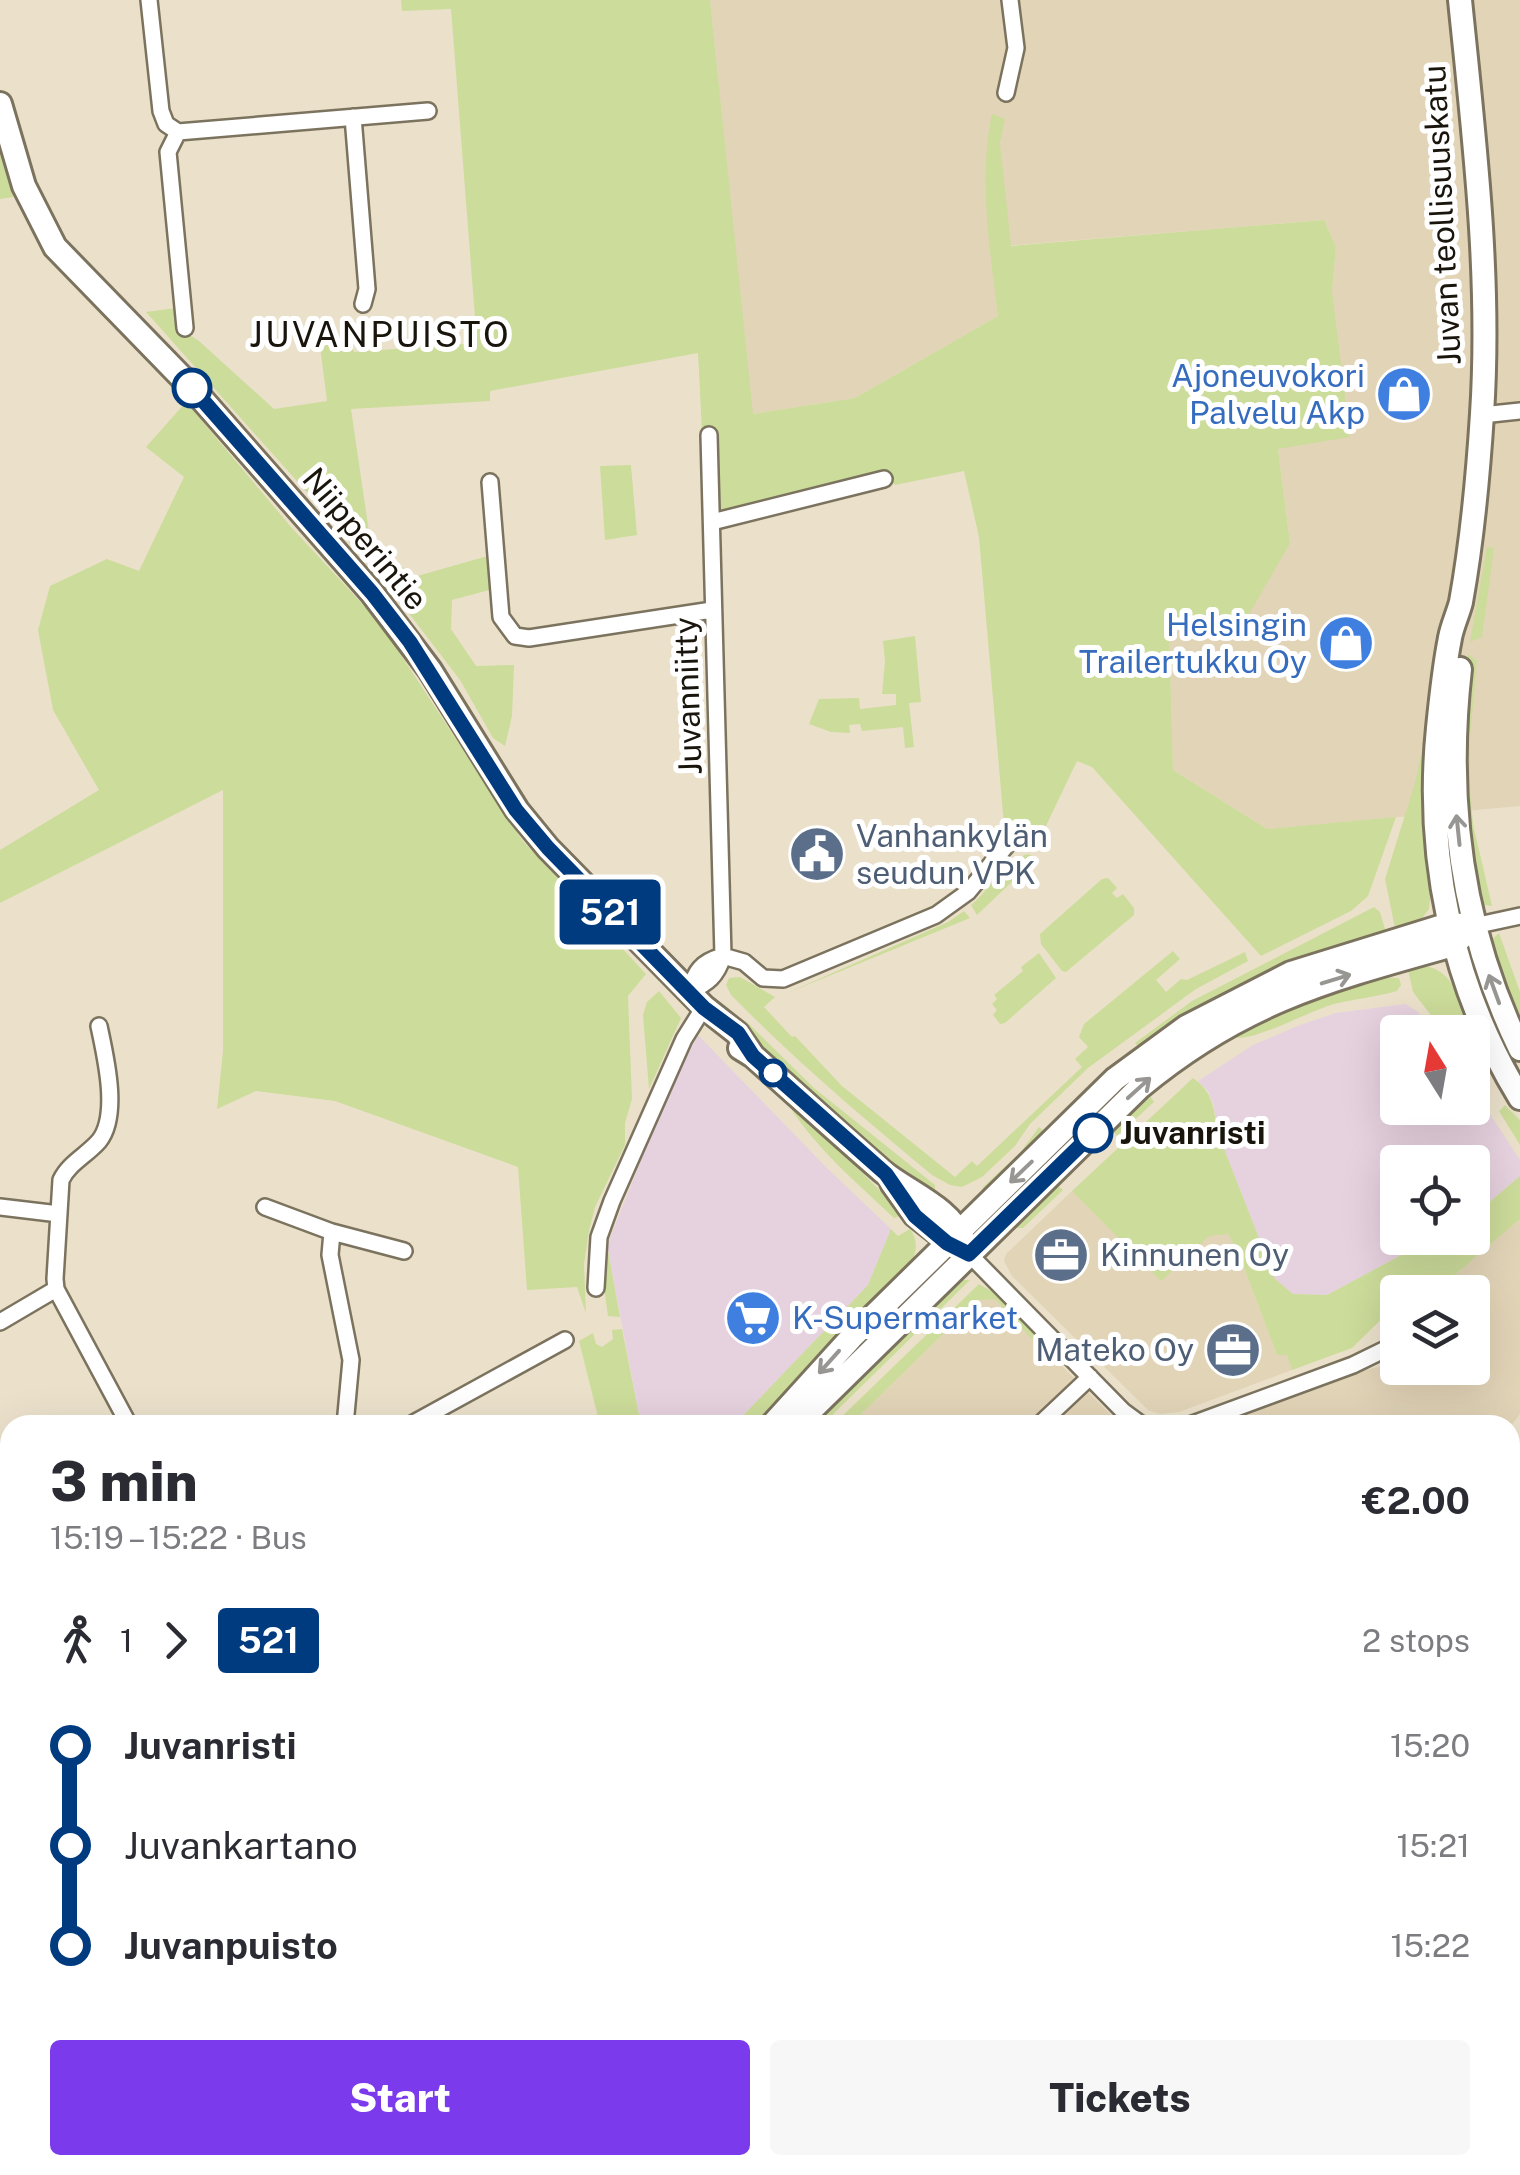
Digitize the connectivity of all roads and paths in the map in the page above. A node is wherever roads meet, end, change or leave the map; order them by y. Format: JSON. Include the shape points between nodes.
{"nodes":[{"id":1,"x":149,"y":0,"type":"edge"},
{"id":2,"x":1010,"y":0,"type":"edge"},
{"id":3,"x":1460,"y":0,"type":"edge"},
{"id":4,"x":1006,"y":94,"type":"dead end"},
{"id":5,"x":0,"y":104,"type":"edge"},
{"id":6,"x":428,"y":111,"type":"dead end"},
{"id":7,"x":353,"y":117,"type":"junction"},
{"id":8,"x":178,"y":132,"type":"junction"},
{"id":9,"x":363,"y":304,"type":"dead end"},
{"id":10,"x":185,"y":328,"type":"dead end"},
{"id":11,"x":1520,"y":411,"type":"edge"},
{"id":12,"x":1482,"y":415,"type":"junction"},
{"id":13,"x":708,"y":435,"type":"dead end"},
{"id":14,"x":884,"y":479,"type":"dead end"},
{"id":15,"x":490,"y":482,"type":"dead end"},
{"id":16,"x":712,"y":522,"type":"junction"},
{"id":17,"x":1460,"y":606,"type":"junction"},
{"id":18,"x":712,"y":610,"type":"junction"},
{"id":19,"x":1011,"y":840,"type":"dead end"},
{"id":20,"x":1520,"y":916,"type":"edge"},
{"id":21,"x":1474,"y":926,"type":"junction"},
{"id":22,"x":1451,"y":935,"type":"junction"},
{"id":23,"x":723,"y":956,"type":"junction"},
{"id":24,"x":696,"y":1000,"type":"junction"},
{"id":25,"x":99,"y":1026,"type":"dead end"},
{"id":26,"x":1520,"y":1049,"type":"edge"},
{"id":27,"x":1520,"y":1098,"type":"edge"},
{"id":28,"x":0,"y":1207,"type":"edge"},
{"id":29,"x":265,"y":1207,"type":"dead end"},
{"id":30,"x":59,"y":1214,"type":"junction"},
{"id":31,"x":332,"y":1232,"type":"junction"},
{"id":32,"x":953,"y":1237,"type":"junction"},
{"id":33,"x":404,"y":1252,"type":"dead end"},
{"id":34,"x":969,"y":1254,"type":"junction"},
{"id":35,"x":596,"y":1288,"type":"dead end"},
{"id":36,"x":56,"y":1290,"type":"junction"},
{"id":37,"x":0,"y":1322,"type":"edge"},
{"id":38,"x":565,"y":1340,"type":"dead end"},
{"id":39,"x":1380,"y":1352,"type":"edge"},
{"id":40,"x":1090,"y":1377,"type":"junction"},
{"id":41,"x":124,"y":1415,"type":"edge"},
{"id":42,"x":346,"y":1415,"type":"edge"},
{"id":43,"x":428,"y":1415,"type":"edge"},
{"id":44,"x":781,"y":1415,"type":"edge"},
{"id":45,"x":806,"y":1415,"type":"edge"},
{"id":46,"x":1050,"y":1415,"type":"edge"},
{"id":47,"x":1128,"y":1415,"type":"edge"},
{"id":48,"x":1217,"y":1415,"type":"edge"}],
"edges":[{"from":1,"to":8,"type":"street","via":[[161,111]]},
{"from":2,"to":4,"type":"street","via":[[1016,48]]},
{"from":3,"to":12,"type":"main road","name":"Juvan teollisuuskatu","via":[[1484,260]]},
{"from":5,"to":24,"type":"main road","name":"Niipperintie","via":[[24,186],[55,247],[192,388],[372,593],[430,670],[516,810]]},
{"from":6,"to":7,"type":"street"},
{"from":7,"to":8,"type":"street"},
{"from":7,"to":9,"type":"street"},
{"from":8,"to":10,"type":"street","via":[[168,152]]},
{"from":11,"to":12,"type":"street"},
{"from":12,"to":17,"type":"main road","name":"Juvan teollisuuskatu"},
{"from":13,"to":16,"type":"street","name":"Juvanniitty"},
{"from":14,"to":16,"type":"street"},
{"from":15,"to":18,"type":"street","via":[[501,617],[515,636]]},
{"from":16,"to":18,"type":"street","name":"Juvanniitty"},
{"from":21,"to":17,"type":"main road","name":"Juvan teollisuuskatu","one_way":true,"via":[[1454,778],[1464,638]]},
{"from":17,"to":22,"type":"main road","name":"Juvan teollisuuskatu","via":[[1450,636],[1434,780]]},
{"from":18,"to":23,"type":"street","name":"Juvanniitty"},
{"from":19,"to":23,"type":"street","via":[[968,892],[936,915],[783,980],[762,978],[744,962]]},
{"from":20,"to":21,"type":"street"},
{"from":21,"to":22,"type":"main road"},
{"from":26,"to":21,"type":"main road","name":"Juvan teollisuuskatu","one_way":true},
{"from":22,"to":27,"type":"main road","name":"Juvan teollisuuskatu","via":[[1492,1046]]},
{"from":22,"to":32,"type":"main road","one_way":true,"via":[[1291,973],[1186,1027],[1115,1079]]},
{"from":34,"to":22,"type":"main road","one_way":true,"via":[[1140,1087],[1197,1042],[1291,993]]},
{"from":23,"to":24,"type":"street"},
{"from":24,"to":32,"type":"main road","name":"Niipperintie","via":[[729,1042],[928,1202]]},
{"from":24,"to":35,"type":"street","via":[[599,1236]]},
{"from":25,"to":30,"type":"street","via":[[108,1073],[105,1130],[66,1170]]},
{"from":28,"to":30,"type":"street"},
{"from":29,"to":31,"type":"street"},
{"from":30,"to":36,"type":"street"},
{"from":31,"to":33,"type":"street"},
{"from":31,"to":42,"type":"street","via":[[330,1254],[351,1360]]},
{"from":32,"to":34,"type":"main road","name":"Niipperintie"},
{"from":32,"to":44,"type":"main road","one_way":true},
{"from":34,"to":40,"type":"street"},
{"from":34,"to":45,"type":"main road"},
{"from":36,"to":37,"type":"street"},
{"from":36,"to":41,"type":"street"},
{"from":38,"to":43,"type":"street"},
{"from":39,"to":48,"type":"street"},
{"from":40,"to":46,"type":"street"},
{"from":40,"to":47,"type":"street"}]}
